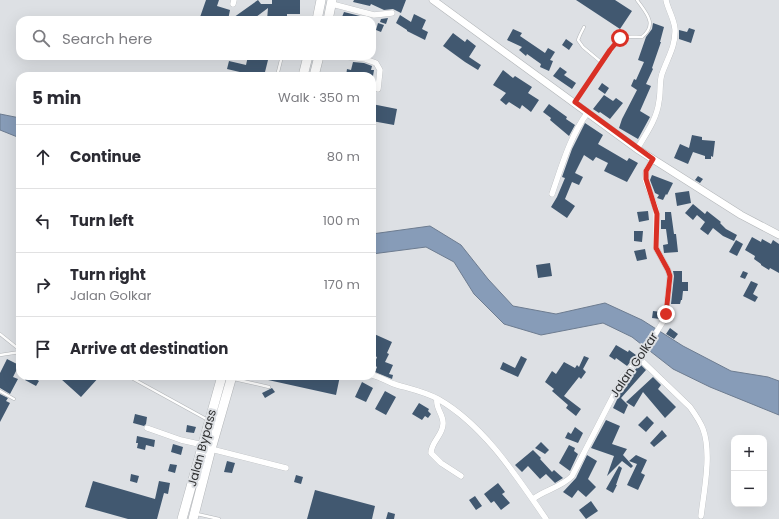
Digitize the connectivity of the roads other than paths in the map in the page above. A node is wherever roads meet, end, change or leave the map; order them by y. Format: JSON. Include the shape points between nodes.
{"nodes":[{"id":1,"x":321,"y":0,"type":"edge"},
{"id":2,"x":434,"y":0,"type":"edge"},
{"id":3,"x":637,"y":0,"type":"edge"},
{"id":4,"x":666,"y":0,"type":"edge"},
{"id":5,"x":332,"y":2,"type":"edge"},
{"id":6,"x":392,"y":13,"type":"dead end"},
{"id":7,"x":318,"y":16,"type":"edge"},
{"id":8,"x":329,"y":16,"type":"edge"},
{"id":9,"x":584,"y":27,"type":"dead end"},
{"id":10,"x":281,"y":60,"type":"edge"},
{"id":11,"x":307,"y":60,"type":"edge"},
{"id":12,"x":318,"y":60,"type":"edge"},
{"id":13,"x":365,"y":60,"type":"edge"},
{"id":14,"x":601,"y":62,"type":"junction"},
{"id":15,"x":278,"y":72,"type":"edge"},
{"id":16,"x":304,"y":72,"type":"edge"},
{"id":17,"x":315,"y":72,"type":"edge"},
{"id":18,"x":378,"y":89,"type":"dead end"},
{"id":19,"x":575,"y":102,"type":"junction"},
{"id":20,"x":588,"y":112,"type":"junction"},
{"id":21,"x":637,"y":149,"type":"junction"},
{"id":22,"x":653,"y":159,"type":"junction"},
{"id":23,"x":552,"y":194,"type":"dead end"},
{"id":24,"x":779,"y":235,"type":"edge"},
{"id":25,"x":0,"y":334,"type":"edge"},
{"id":26,"x":16,"y":348,"type":"edge"},
{"id":27,"x":16,"y":352,"type":"edge"},
{"id":28,"x":0,"y":355,"type":"edge"},
{"id":29,"x":642,"y":356,"type":"junction"},
{"id":30,"x":376,"y":376,"type":"edge"},
{"id":31,"x":136,"y":380,"type":"edge"},
{"id":32,"x":221,"y":380,"type":"edge"},
{"id":33,"x":231,"y":380,"type":"edge"},
{"id":34,"x":243,"y":380,"type":"edge"},
{"id":35,"x":270,"y":387,"type":"dead end"},
{"id":36,"x":0,"y":391,"type":"edge"},
{"id":37,"x":14,"y":399,"type":"dead end"},
{"id":38,"x":437,"y":399,"type":"junction"},
{"id":39,"x":210,"y":421,"type":"junction"},
{"id":40,"x":147,"y":428,"type":"dead end"},
{"id":41,"x":207,"y":447,"type":"junction"},
{"id":42,"x":286,"y":468,"type":"dead end"},
{"id":43,"x":461,"y":476,"type":"dead end"},
{"id":44,"x":532,"y":499,"type":"junction"},
{"id":45,"x":194,"y":516,"type":"edge"},
{"id":46,"x":701,"y":516,"type":"dead end"},
{"id":47,"x":182,"y":519,"type":"edge"},
{"id":48,"x":219,"y":519,"type":"edge"},
{"id":49,"x":546,"y":519,"type":"edge"}],
"edges":[{"from":1,"to":7,"type":"highway"},
{"from":2,"to":19,"type":"street"},
{"from":3,"to":14,"type":"lane","via":[[649,18],[647,33],[642,37],[620,38]]},
{"from":4,"to":21,"type":"street","via":[[675,30],[672,50],[662,75],[656,114]]},
{"from":5,"to":6,"type":"street","via":[[374,15]]},
{"from":5,"to":8,"type":"highway"},
{"from":9,"to":14,"type":"lane","via":[[578,40]]},
{"from":10,"to":15,"type":"lane"},
{"from":11,"to":16,"type":"highway"},
{"from":12,"to":17,"type":"highway"},
{"from":13,"to":18,"type":"street","via":[[380,66]]},
{"from":14,"to":19,"type":"lane"},
{"from":19,"to":20,"type":"street"},
{"from":20,"to":21,"type":"street"},
{"from":20,"to":23,"type":"street","via":[[570,142]]},
{"from":21,"to":22,"type":"street"},
{"from":22,"to":24,"type":"street","via":[[736,212]]},
{"from":22,"to":29,"type":"street","name":"Jalan Golkar","via":[[646,171],[646,179],[657,214],[656,248],[670,276],[666,314]]},
{"from":25,"to":26,"type":"lane"},
{"from":27,"to":28,"type":"lane"},
{"from":29,"to":44,"type":"street","name":"Jalan Golkar","via":[[623,377],[572,476]]},
{"from":29,"to":46,"type":"street","via":[[690,407],[703,430],[706,468]]},
{"from":30,"to":38,"type":"street"},
{"from":31,"to":39,"type":"lane"},
{"from":32,"to":39,"type":"highway","name":"Jalan Bypass"},
{"from":33,"to":41,"type":"highway","name":"Jalan Bypass"},
{"from":34,"to":35,"type":"lane"},
{"from":36,"to":37,"type":"lane"},
{"from":38,"to":43,"type":"street","via":[[443,425],[431,453]]},
{"from":38,"to":44,"type":"street","via":[[456,411],[488,442]]},
{"from":39,"to":41,"type":"highway","name":"Jalan Bypass"},
{"from":40,"to":41,"type":"street"},
{"from":41,"to":42,"type":"street"},
{"from":41,"to":45,"type":"highway","name":"Jalan Bypass"},
{"from":41,"to":47,"type":"highway","name":"Jalan Bypass"},
{"from":44,"to":49,"type":"street"},
{"from":45,"to":48,"type":"lane"}]}
